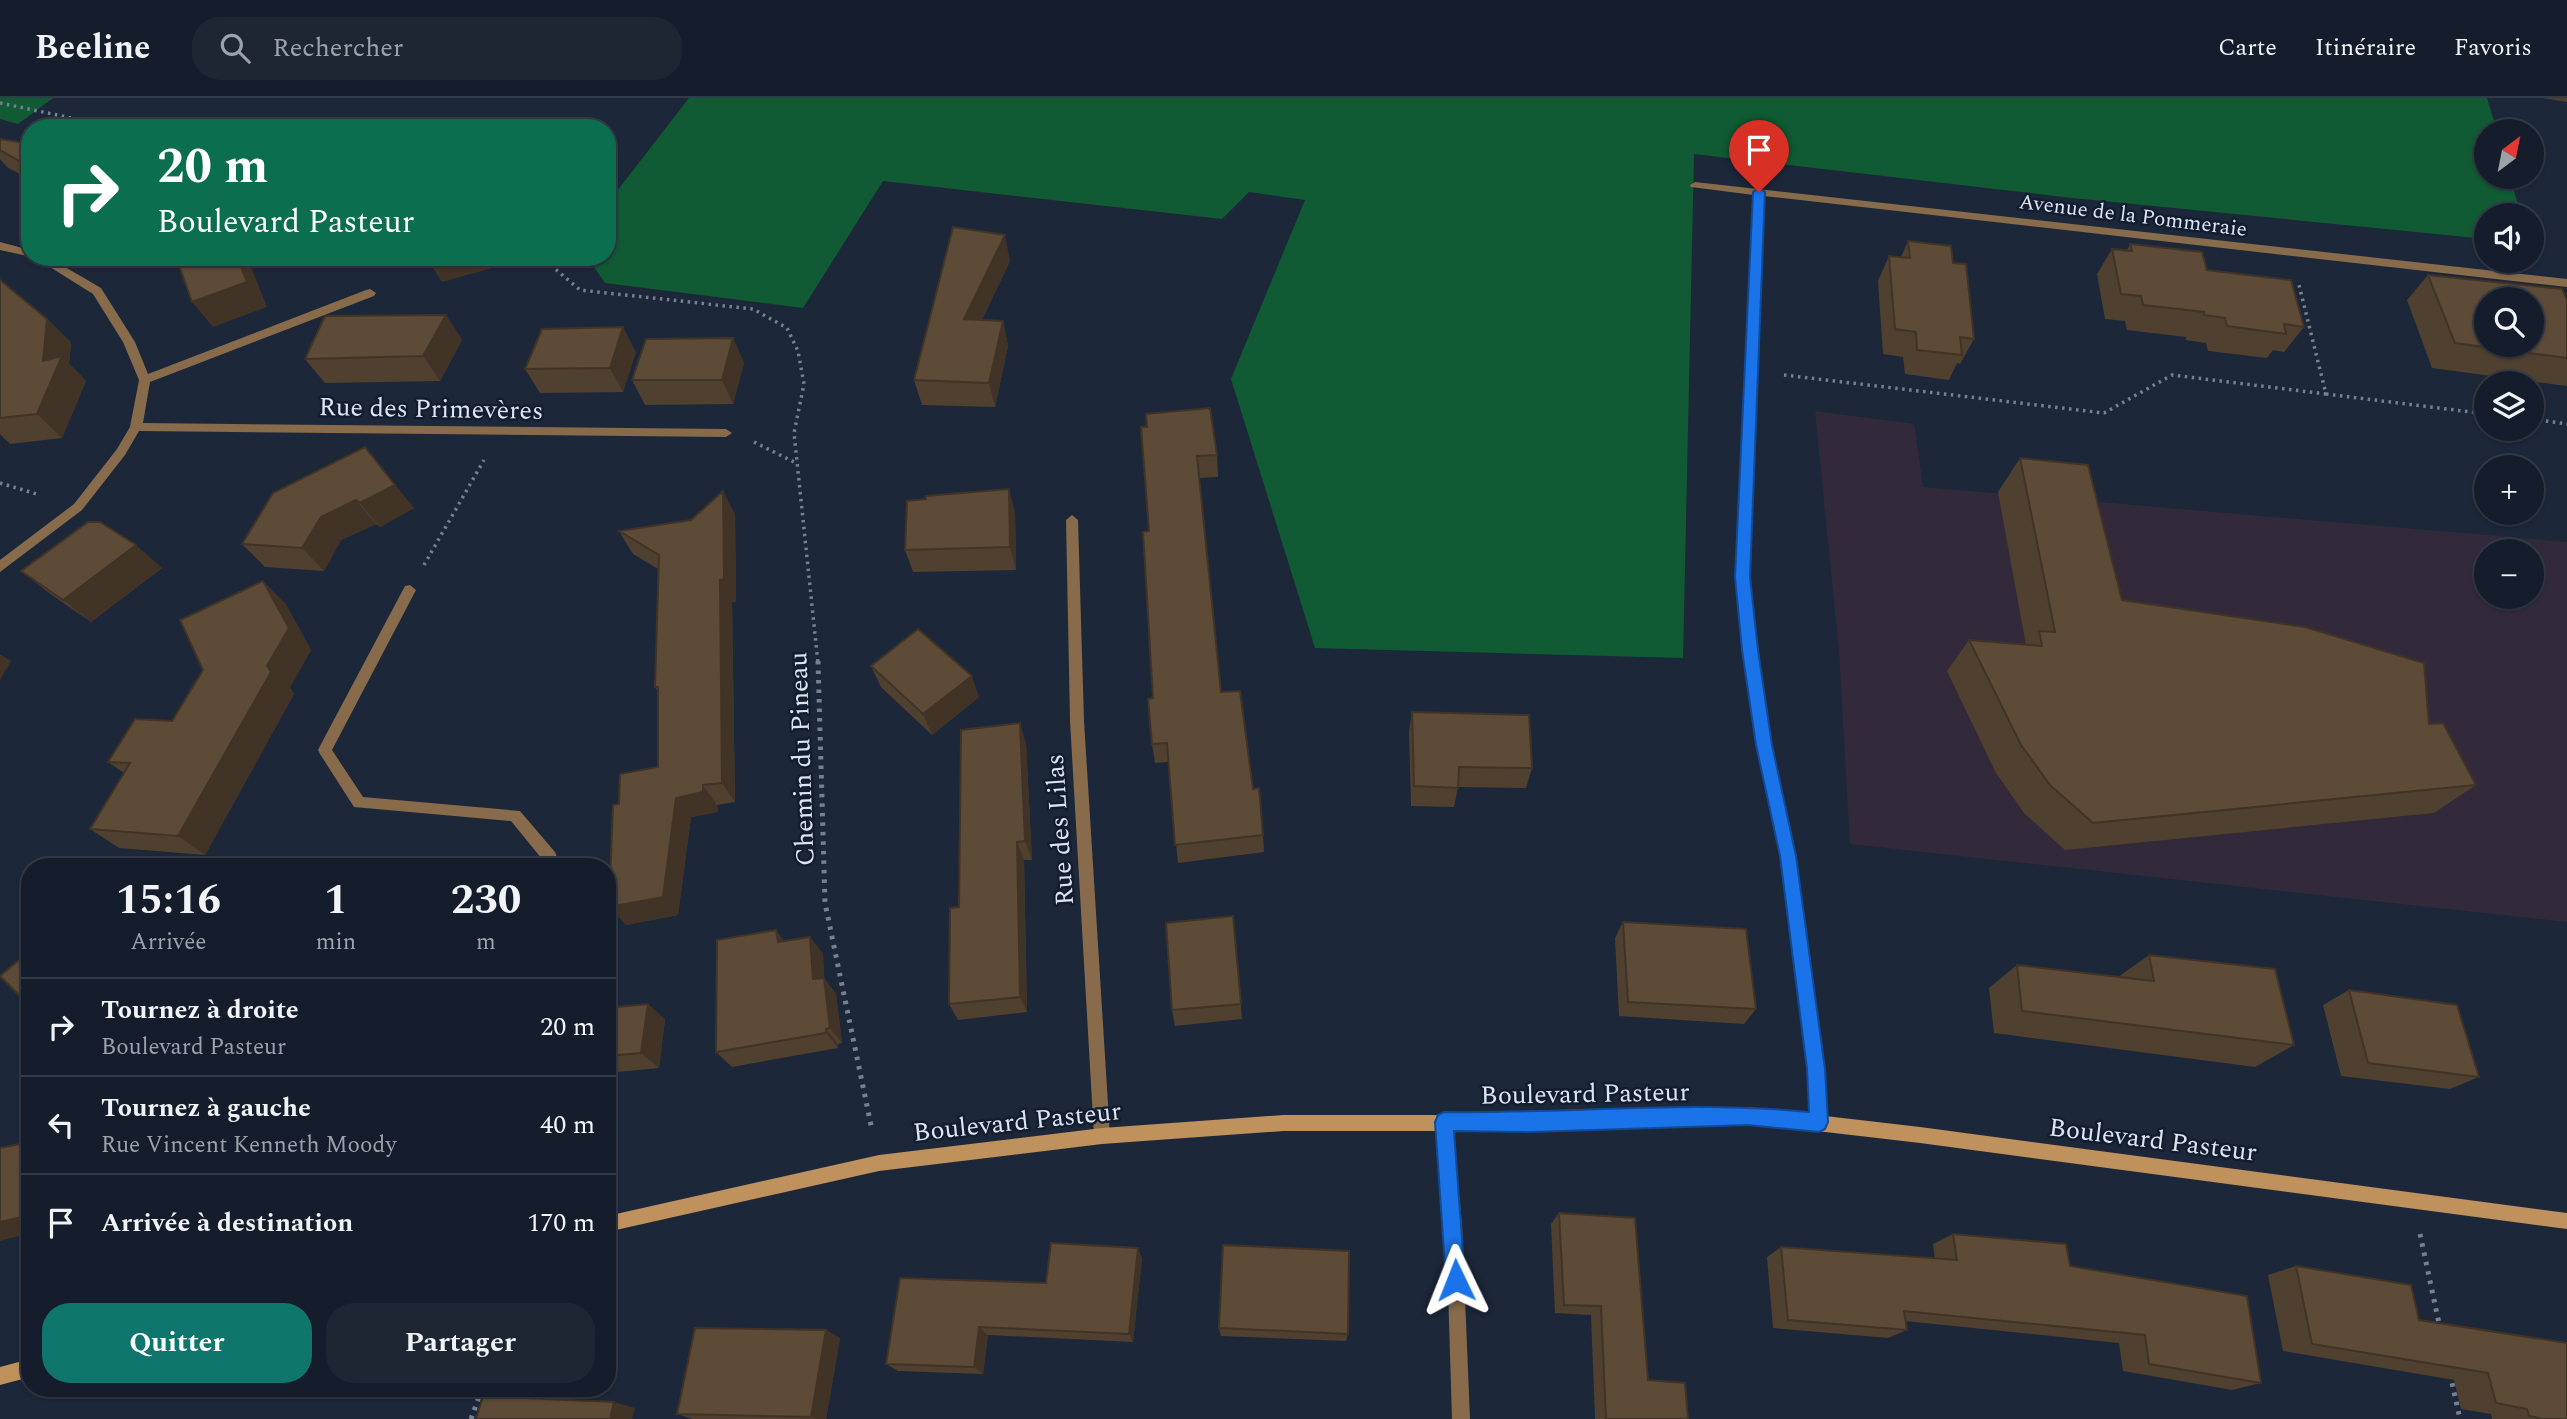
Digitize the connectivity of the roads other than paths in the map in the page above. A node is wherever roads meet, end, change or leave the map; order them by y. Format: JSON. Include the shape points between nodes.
{"nodes":[{"id":1,"x":1695,"y":185,"type":"dead end"},
{"id":2,"x":1759,"y":192,"type":"junction"},
{"id":3,"x":0,"y":246,"type":"edge"},
{"id":4,"x":21,"y":252,"type":"edge"},
{"id":5,"x":55,"y":266,"type":"edge"},
{"id":6,"x":2567,"y":283,"type":"edge"},
{"id":7,"x":370,"y":293,"type":"dead end"},
{"id":8,"x":145,"y":380,"type":"junction"},
{"id":9,"x":136,"y":427,"type":"junction"},
{"id":10,"x":726,"y":433,"type":"dead end"},
{"id":11,"x":1072,"y":520,"type":"dead end"},
{"id":12,"x":0,"y":567,"type":"edge"},
{"id":13,"x":410,"y":590,"type":"road end"},
{"id":14,"x":550,"y":858,"type":"edge"},
{"id":15,"x":1444,"y":1122,"type":"junction"},
{"id":16,"x":1819,"y":1122,"type":"junction"},
{"id":17,"x":1102,"y":1136,"type":"junction"},
{"id":18,"x":2567,"y":1221,"type":"edge"},
{"id":19,"x":616,"y":1222,"type":"edge"},
{"id":20,"x":21,"y":1370,"type":"edge"},
{"id":21,"x":0,"y":1376,"type":"edge"},
{"id":22,"x":1461,"y":1419,"type":"edge"}],
"edges":[{"from":1,"to":2,"type":"street","name":"Avenue de la Pommeraie"},
{"from":2,"to":6,"type":"street","name":"Avenue de la Pommeraie"},
{"from":2,"to":16,"type":"street","via":[[1743,577],[1764,745],[1788,856]]},
{"from":3,"to":4,"type":"street"},
{"from":5,"to":8,"type":"street","via":[[97,291],[129,342]]},
{"from":7,"to":8,"type":"street"},
{"from":8,"to":9,"type":"street"},
{"from":9,"to":10,"type":"street","name":"Rue des Primevères"},
{"from":9,"to":12,"type":"street","via":[[78,507]]},
{"from":11,"to":17,"type":"street","name":"Rue des Lilas","via":[[1077,721]]},
{"from":13,"to":14,"type":"street","via":[[325,750],[359,803],[515,815]]},
{"from":15,"to":16,"type":"street","name":"Boulevard Pasteur","via":[[1748,1115]]},
{"from":15,"to":17,"type":"street","name":"Boulevard Pasteur","via":[[1284,1124]]},
{"from":15,"to":22,"type":"street","via":[[1454,1224]]},
{"from":16,"to":18,"type":"street","name":"Boulevard Pasteur"},
{"from":17,"to":19,"type":"street","name":"Boulevard Pasteur","via":[[879,1163]]},
{"from":20,"to":21,"type":"street"}]}
